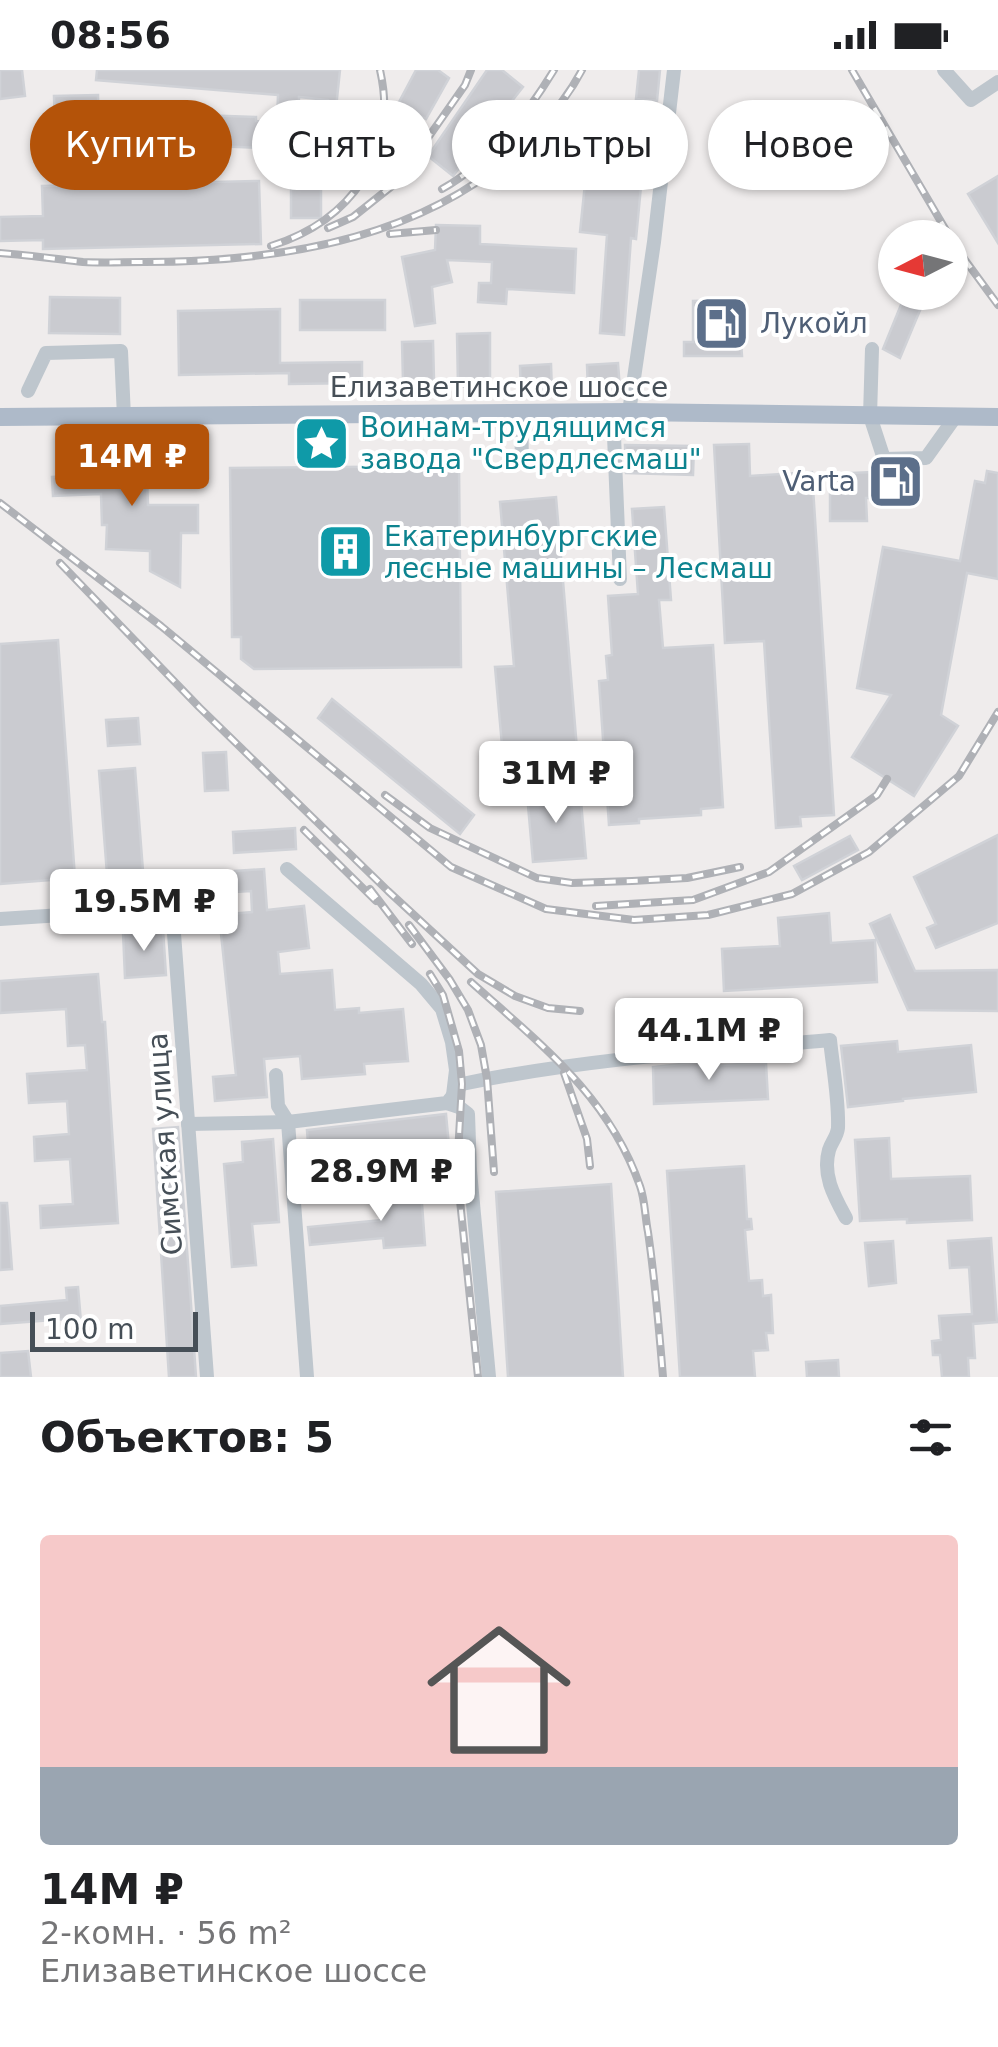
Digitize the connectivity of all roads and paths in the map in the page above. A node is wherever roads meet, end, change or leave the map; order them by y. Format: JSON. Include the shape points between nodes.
{"nodes":[{"id":1,"x":674,"y":70,"type":"edge"},
{"id":2,"x":944,"y":70,"type":"edge"},
{"id":3,"x":998,"y":82,"type":"edge"},
{"id":4,"x":872,"y":349,"type":"dead end"},
{"id":5,"x":28,"y":391,"type":"dead end"},
{"id":6,"x":621,"y":412,"type":"junction"},
{"id":7,"x":521,"y":414,"type":"junction"},
{"id":8,"x":870,"y":416,"type":"junction"},
{"id":9,"x":956,"y":416,"type":"junction"},
{"id":10,"x":998,"y":416,"type":"edge"},
{"id":11,"x":0,"y":417,"type":"edge"},
{"id":12,"x":124,"y":417,"type":"junction"},
{"id":13,"x":522,"y":463,"type":"dead end"},
{"id":14,"x":620,"y":579,"type":"dead end"},
{"id":15,"x":287,"y":869,"type":"dead end"},
{"id":16,"x":0,"y":919,"type":"edge"},
{"id":17,"x":276,"y":1075,"type":"dead end"},
{"id":18,"x":450,"y":1100,"type":"junction"},
{"id":19,"x":288,"y":1122,"type":"junction"},
{"id":20,"x":188,"y":1124,"type":"junction"},
{"id":21,"x":470,"y":1172,"type":"junction"},
{"id":22,"x":293,"y":1184,"type":"junction"},
{"id":23,"x":846,"y":1218,"type":"dead end"},
{"id":24,"x":207,"y":1377,"type":"edge"},
{"id":25,"x":308,"y":1377,"type":"edge"},
{"id":26,"x":490,"y":1377,"type":"edge"}],
"edges":[{"from":1,"to":6,"type":"street","via":[[654,242]]},
{"from":2,"to":3,"type":"street","via":[[971,100]]},
{"from":4,"to":8,"type":"street"},
{"from":5,"to":12,"type":"street","via":[[46,352],[122,351]]},
{"from":6,"to":7,"type":"main road","name":"Елизаветинское шоссе"},
{"from":6,"to":8,"type":"main road","name":"Елизаветинское шоссе"},
{"from":6,"to":14,"type":"street"},
{"from":7,"to":12,"type":"main road","name":"Елизаветинское шоссе"},
{"from":7,"to":13,"type":"street"},
{"from":8,"to":9,"type":"main road","name":"Елизаветинское шоссе"},
{"from":8,"to":9,"type":"street","via":[[884,460],[926,458]]},
{"from":9,"to":10,"type":"main road","name":"Елизаветинское шоссе"},
{"from":11,"to":12,"type":"main road","name":"Елизаветинское шоссе"},
{"from":15,"to":18,"type":"street","via":[[442,1009],[456,1070]]},
{"from":16,"to":20,"type":"street","name":"Симская улица","via":[[170,908]]},
{"from":17,"to":19,"type":"street","via":[[278,1106]]},
{"from":18,"to":19,"type":"street"},
{"from":18,"to":21,"type":"street","via":[[468,1114]]},
{"from":18,"to":23,"type":"street","via":[[462,1084],[604,1061],[830,1040],[838,1135],[826,1168]]},
{"from":19,"to":20,"type":"street"},
{"from":19,"to":22,"type":"street"},
{"from":20,"to":24,"type":"street","name":"Симская улица"},
{"from":21,"to":22,"type":"street"},
{"from":21,"to":26,"type":"street"},
{"from":22,"to":25,"type":"street"}]}
